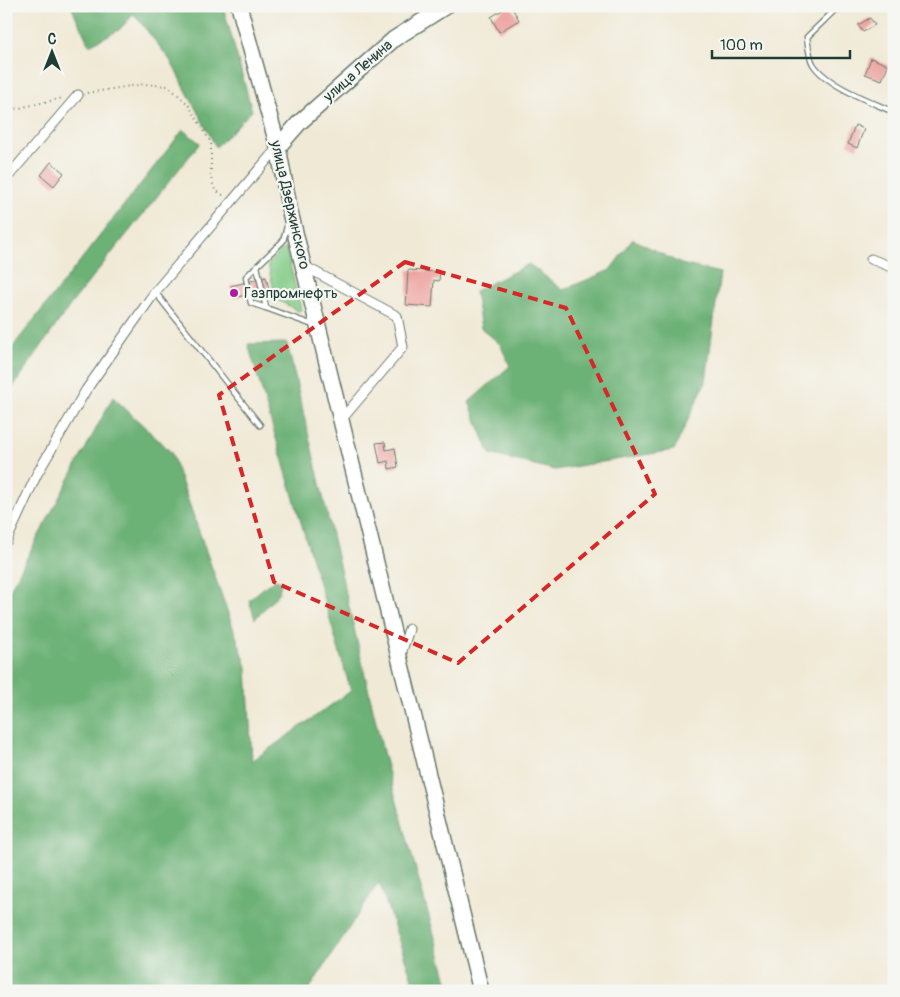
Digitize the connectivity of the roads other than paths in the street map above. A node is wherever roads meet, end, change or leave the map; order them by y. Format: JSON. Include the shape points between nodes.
{"nodes":[{"id":1,"x":239,"y":6,"type":"edge"},
{"id":2,"x":446,"y":6,"type":"edge"},
{"id":3,"x":838,"y":6,"type":"edge"},
{"id":4,"x":78,"y":95,"type":"road end"},
{"id":5,"x":894,"y":112,"type":"edge"},
{"id":6,"x":278,"y":147,"type":"junction"},
{"id":7,"x":6,"y":179,"type":"edge"},
{"id":8,"x":290,"y":212,"type":"junction"},
{"id":9,"x":870,"y":259,"type":"dead end"},
{"id":10,"x":257,"y":266,"type":"junction"},
{"id":11,"x":304,"y":266,"type":"junction"},
{"id":12,"x":894,"y":268,"type":"edge"},
{"id":13,"x":155,"y":292,"type":"junction"},
{"id":14,"x":266,"y":308,"type":"junction"},
{"id":15,"x":320,"y":328,"type":"junction"},
{"id":16,"x":260,"y":425,"type":"dead end"},
{"id":17,"x":343,"y":427,"type":"junction"},
{"id":18,"x":6,"y":542,"type":"edge"},
{"id":19,"x":410,"y":629,"type":"dead end"},
{"id":20,"x":400,"y":658,"type":"junction"},
{"id":21,"x":481,"y":991,"type":"edge"}],
"edges":[{"from":1,"to":6,"type":"main road","name":"улица Дзержинского"},
{"from":2,"to":6,"type":"main road","name":"улица Ленина","via":[[394,39],[299,123]]},
{"from":3,"to":5,"type":"lane","via":[[806,36],[812,63],[827,78]]},
{"from":4,"to":7,"type":"street"},
{"from":6,"to":8,"type":"main road","name":"улица Дзержинского"},
{"from":6,"to":13,"type":"street"},
{"from":8,"to":10,"type":"lane","via":[[283,241]]},
{"from":8,"to":11,"type":"main road","name":"улица Дзержинского"},
{"from":9,"to":12,"type":"street"},
{"from":10,"to":14,"type":"lane"},
{"from":10,"to":14,"type":"lane","via":[[246,277],[251,303]]},
{"from":11,"to":15,"type":"main road","name":"улица Дзержинского"},
{"from":11,"to":17,"type":"street","via":[[397,316],[404,347]]},
{"from":13,"to":16,"type":"lane"},
{"from":13,"to":18,"type":"street","via":[[86,390],[37,474]]},
{"from":14,"to":15,"type":"lane"},
{"from":15,"to":17,"type":"main road","name":"улица Дзержинского"},
{"from":17,"to":20,"type":"main road","name":"улица Дзержинского"},
{"from":19,"to":20,"type":"street"},
{"from":20,"to":21,"type":"main road","name":"улица Дзержинского"}]}
